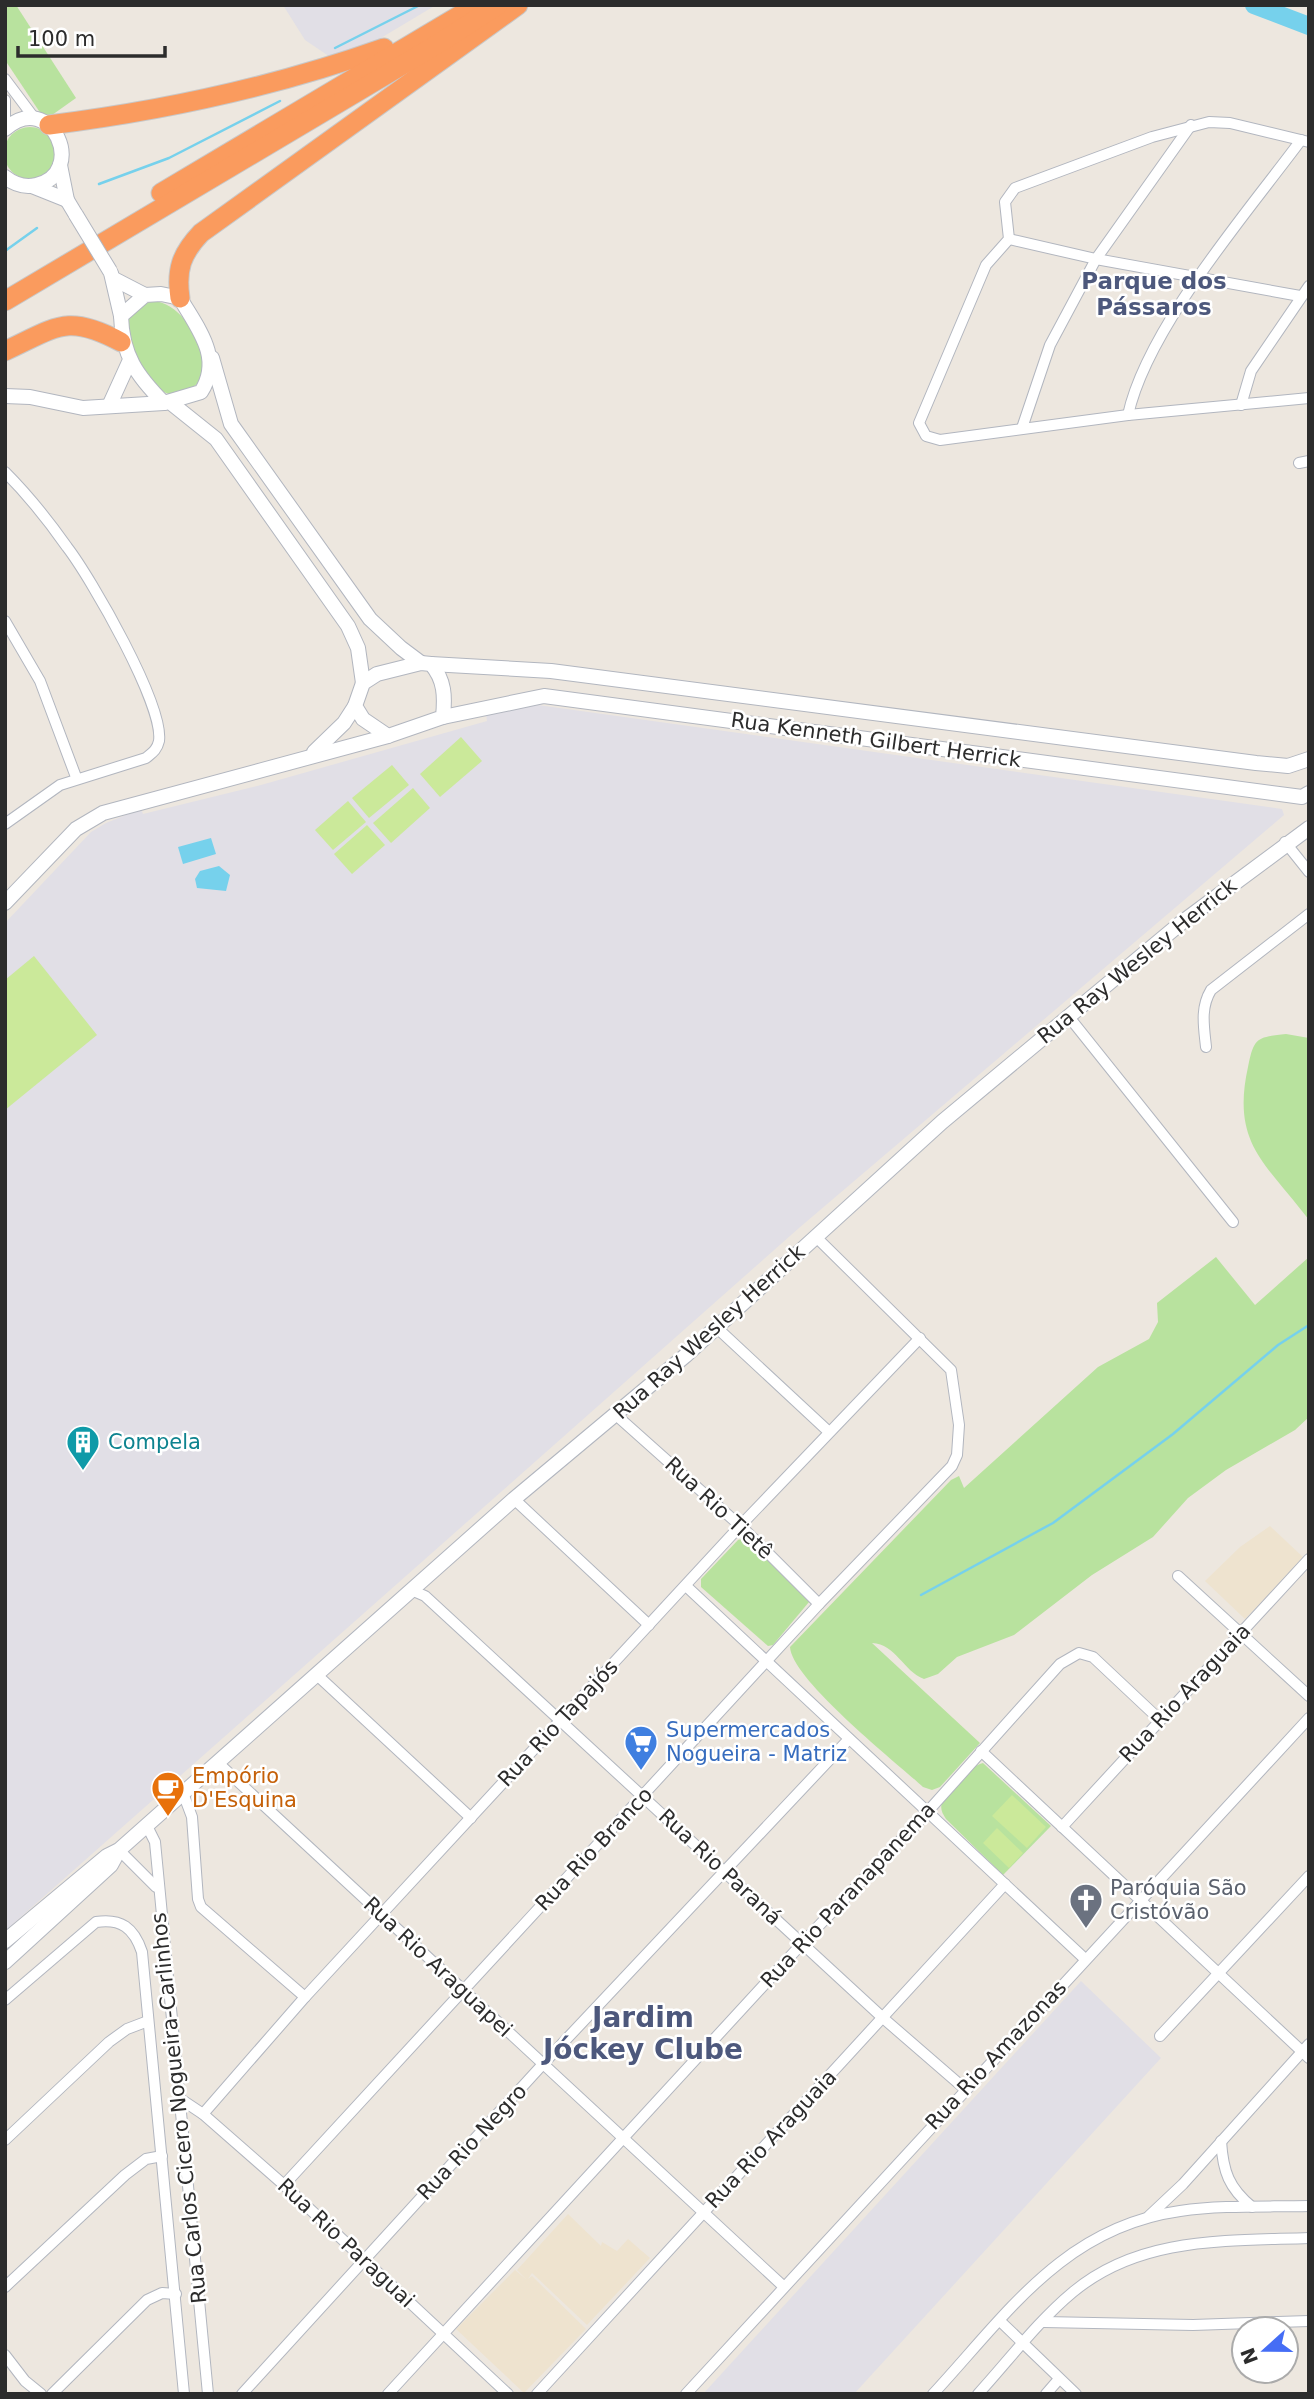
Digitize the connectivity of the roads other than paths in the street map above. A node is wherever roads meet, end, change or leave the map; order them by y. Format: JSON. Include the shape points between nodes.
{"nodes":[{"id":1,"x":476,"y":5,"type":"edge"},
{"id":2,"x":498,"y":5,"type":"edge"},
{"id":3,"x":518,"y":5,"type":"edge"},
{"id":4,"x":432,"y":32,"type":"junction"},
{"id":5,"x":5,"y":79,"type":"edge"},
{"id":6,"x":5,"y":100,"type":"edge"},
{"id":7,"x":42,"y":122,"type":"junction"},
{"id":8,"x":1191,"y":125,"type":"junction"},
{"id":9,"x":5,"y":129,"type":"edge"},
{"id":10,"x":1305,"y":141,"type":"edge"},
{"id":11,"x":60,"y":165,"type":"junction"},
{"id":12,"x":5,"y":177,"type":"edge"},
{"id":13,"x":32,"y":186,"type":"junction"},
{"id":14,"x":67,"y":200,"type":"junction"},
{"id":15,"x":1010,"y":239,"type":"junction"},
{"id":16,"x":1096,"y":259,"type":"junction"},
{"id":17,"x":112,"y":275,"type":"junction"},
{"id":18,"x":1199,"y":278,"type":"junction"},
{"id":19,"x":1309,"y":286,"type":"edge"},
{"id":20,"x":5,"y":287,"type":"edge"},
{"id":21,"x":145,"y":295,"type":"junction"},
{"id":22,"x":1300,"y":296,"type":"junction"},
{"id":23,"x":180,"y":298,"type":"junction"},
{"id":24,"x":5,"y":301,"type":"edge"},
{"id":25,"x":121,"y":316,"type":"junction"},
{"id":26,"x":5,"y":351,"type":"edge"},
{"id":27,"x":126,"y":351,"type":"junction"},
{"id":28,"x":212,"y":358,"type":"junction"},
{"id":29,"x":5,"y":396,"type":"edge"},
{"id":30,"x":1309,"y":398,"type":"edge"},
{"id":31,"x":168,"y":403,"type":"junction"},
{"id":32,"x":110,"y":404,"type":"junction"},
{"id":33,"x":1241,"y":405,"type":"junction"},
{"id":34,"x":1128,"y":415,"type":"junction"},
{"id":35,"x":1022,"y":428,"type":"junction"},
{"id":36,"x":5,"y":472,"type":"edge"},
{"id":37,"x":5,"y":621,"type":"edge"},
{"id":38,"x":426,"y":663,"type":"junction"},
{"id":39,"x":363,"y":683,"type":"junction"},
{"id":40,"x":355,"y":706,"type":"junction"},
{"id":41,"x":443,"y":718,"type":"junction"},
{"id":42,"x":388,"y":736,"type":"junction"},
{"id":43,"x":310,"y":755,"type":"junction"},
{"id":44,"x":1309,"y":759,"type":"edge"},
{"id":45,"x":76,"y":777,"type":"junction"},
{"id":46,"x":1309,"y":793,"type":"edge"},
{"id":47,"x":1309,"y":817,"type":"edge"},
{"id":48,"x":5,"y":824,"type":"edge"},
{"id":49,"x":1309,"y":828,"type":"edge"},
{"id":50,"x":1289,"y":840,"type":"junction"},
{"id":51,"x":1309,"y":872,"type":"edge"},
{"id":52,"x":5,"y":903,"type":"edge"},
{"id":53,"x":1309,"y":914,"type":"edge"},
{"id":54,"x":1069,"y":1017,"type":"junction"},
{"id":55,"x":1206,"y":1048,"type":"dead end"},
{"id":56,"x":1233,"y":1222,"type":"dead end"},
{"id":57,"x":816,"y":1237,"type":"junction"},
{"id":58,"x":716,"y":1327,"type":"junction"},
{"id":59,"x":920,"y":1338,"type":"junction"},
{"id":60,"x":616,"y":1415,"type":"junction"},
{"id":61,"x":829,"y":1432,"type":"junction"},
{"id":62,"x":513,"y":1499,"type":"junction"},
{"id":63,"x":740,"y":1526,"type":"junction"},
{"id":64,"x":1309,"y":1559,"type":"edge"},
{"id":65,"x":1178,"y":1576,"type":"dead end"},
{"id":66,"x":686,"y":1586,"type":"junction"},
{"id":67,"x":411,"y":1590,"type":"junction"},
{"id":68,"x":820,"y":1604,"type":"junction"},
{"id":69,"x":649,"y":1625,"type":"junction"},
{"id":70,"x":1240,"y":1634,"type":"junction"},
{"id":71,"x":767,"y":1661,"type":"junction"},
{"id":72,"x":317,"y":1675,"type":"junction"},
{"id":73,"x":1309,"y":1696,"type":"edge"},
{"id":74,"x":1309,"y":1718,"type":"edge"},
{"id":75,"x":1159,"y":1719,"type":"junction"},
{"id":76,"x":562,"y":1721,"type":"junction"},
{"id":77,"x":849,"y":1739,"type":"junction"},
{"id":78,"x":981,"y":1751,"type":"junction"},
{"id":79,"x":217,"y":1762,"type":"junction"},
{"id":80,"x":183,"y":1793,"type":"junction"},
{"id":81,"x":644,"y":1796,"type":"junction"},
{"id":82,"x":927,"y":1811,"type":"junction"},
{"id":83,"x":471,"y":1818,"type":"junction"},
{"id":84,"x":146,"y":1824,"type":"junction"},
{"id":85,"x":1062,"y":1827,"type":"junction"},
{"id":86,"x":120,"y":1850,"type":"junction"},
{"id":87,"x":723,"y":1871,"type":"junction"},
{"id":88,"x":1309,"y":1876,"type":"edge"},
{"id":89,"x":1005,"y":1884,"type":"junction"},
{"id":90,"x":158,"y":1890,"type":"junction"},
{"id":91,"x":1140,"y":1902,"type":"junction"},
{"id":92,"x":383,"y":1917,"type":"junction"},
{"id":93,"x":5,"y":1941,"type":"edge"},
{"id":94,"x":802,"y":1943,"type":"junction"},
{"id":95,"x":1085,"y":1959,"type":"junction"},
{"id":96,"x":5,"y":1962,"type":"edge"},
{"id":97,"x":1219,"y":1973,"type":"junction"},
{"id":98,"x":464,"y":1990,"type":"junction"},
{"id":99,"x":305,"y":1997,"type":"junction"},
{"id":100,"x":5,"y":2000,"type":"edge"},
{"id":101,"x":883,"y":2018,"type":"junction"},
{"id":102,"x":148,"y":2021,"type":"junction"},
{"id":103,"x":1160,"y":2036,"type":"dead end"},
{"id":104,"x":1306,"y":2051,"type":"edge"},
{"id":105,"x":543,"y":2064,"type":"junction"},
{"id":106,"x":965,"y":2089,"type":"junction"},
{"id":107,"x":179,"y":2098,"type":"junction"},
{"id":108,"x":203,"y":2114,"type":"junction"},
{"id":109,"x":625,"y":2137,"type":"junction"},
{"id":110,"x":5,"y":2140,"type":"edge"},
{"id":111,"x":1222,"y":2141,"type":"junction"},
{"id":112,"x":162,"y":2156,"type":"junction"},
{"id":113,"x":284,"y":2185,"type":"junction"},
{"id":114,"x":1309,"y":2206,"type":"edge"},
{"id":115,"x":1252,"y":2207,"type":"junction"},
{"id":116,"x":702,"y":2213,"type":"junction"},
{"id":117,"x":1147,"y":2218,"type":"junction"},
{"id":118,"x":1309,"y":2238,"type":"edge"},
{"id":119,"x":363,"y":2260,"type":"junction"},
{"id":120,"x":783,"y":2286,"type":"junction"},
{"id":121,"x":5,"y":2287,"type":"edge"},
{"id":122,"x":176,"y":2294,"type":"junction"},
{"id":123,"x":1000,"y":2321,"type":"junction"},
{"id":124,"x":1309,"y":2321,"type":"edge"},
{"id":125,"x":1044,"y":2322,"type":"junction"},
{"id":126,"x":443,"y":2334,"type":"junction"},
{"id":127,"x":1023,"y":2345,"type":"junction"},
{"id":128,"x":5,"y":2355,"type":"edge"},
{"id":129,"x":1059,"y":2379,"type":"junction"},
{"id":130,"x":41,"y":2394,"type":"edge"},
{"id":131,"x":52,"y":2394,"type":"edge"},
{"id":132,"x":184,"y":2394,"type":"edge"},
{"id":133,"x":208,"y":2394,"type":"edge"},
{"id":134,"x":242,"y":2394,"type":"edge"},
{"id":135,"x":388,"y":2394,"type":"edge"},
{"id":136,"x":508,"y":2394,"type":"edge"},
{"id":137,"x":537,"y":2394,"type":"edge"},
{"id":138,"x":686,"y":2394,"type":"edge"},
{"id":139,"x":933,"y":2394,"type":"edge"},
{"id":140,"x":978,"y":2394,"type":"edge"},
{"id":141,"x":1046,"y":2394,"type":"edge"},
{"id":142,"x":1076,"y":2394,"type":"edge"}],
"edges":[{"from":1,"to":4,"type":"highway"},
{"from":2,"to":24,"type":"highway"},
{"from":3,"to":23,"type":"highway","via":[[201,233],[179,264]]},
{"from":4,"to":7,"type":"highway","via":[[313,73],[107,117]]},
{"from":4,"to":20,"type":"highway"},
{"from":5,"to":7,"type":"street"},
{"from":6,"to":9,"type":"street"},
{"from":7,"to":9,"type":"street","via":[[16,120]]},
{"from":7,"to":11,"type":"street","via":[[61,143]]},
{"from":8,"to":10,"type":"street","via":[[1230,123]]},
{"from":8,"to":15,"type":"street","via":[[1015,188],[1005,202]]},
{"from":8,"to":16,"type":"street"},
{"from":10,"to":18,"type":"street"},
{"from":11,"to":13,"type":"street","via":[[49,179]]},
{"from":11,"to":14,"type":"street"},
{"from":12,"to":13,"type":"street"},
{"from":13,"to":14,"type":"street"},
{"from":14,"to":17,"type":"street","bridge":true},
{"from":15,"to":16,"type":"street"},
{"from":15,"to":35,"type":"street","via":[[986,265],[919,423],[926,436],[940,440]]},
{"from":16,"to":18,"type":"street"},
{"from":16,"to":35,"type":"street","via":[[1050,345]]},
{"from":17,"to":21,"type":"street"},
{"from":17,"to":25,"type":"street"},
{"from":18,"to":22,"type":"street"},
{"from":18,"to":34,"type":"street","via":[[1134,388]]},
{"from":19,"to":22,"type":"street"},
{"from":21,"to":23,"type":"street"},
{"from":21,"to":25,"type":"street"},
{"from":22,"to":33,"type":"street","via":[[1251,371]]},
{"from":23,"to":28,"type":"street"},
{"from":25,"to":27,"type":"street"},
{"from":26,"to":27,"type":"highway","via":[[69,325],[85,325]]},
{"from":27,"to":31,"type":"street","via":[[148,387]]},
{"from":27,"to":32,"type":"street"},
{"from":28,"to":31,"type":"street","via":[[201,392]]},
{"from":28,"to":38,"type":"street","via":[[231,424],[370,619],[401,649]]},
{"from":29,"to":32,"type":"street","via":[[83,408]]},
{"from":30,"to":33,"type":"street"},
{"from":31,"to":32,"type":"street"},
{"from":31,"to":39,"type":"street","via":[[216,439],[348,626],[358,648]]},
{"from":33,"to":34,"type":"street"},
{"from":34,"to":35,"type":"street"},
{"from":36,"to":45,"type":"street","via":[[69,549],[104,604],[132,659],[158,732],[155,752],[146,758]]},
{"from":37,"to":45,"type":"street","via":[[40,681]]},
{"from":38,"to":39,"type":"street","via":[[377,674]]},
{"from":38,"to":41,"type":"street","via":[[443,685]]},
{"from":38,"to":44,"type":"street","via":[[587,675],[1256,763],[1288,765]]},
{"from":39,"to":40,"type":"street"},
{"from":40,"to":42,"type":"street","via":[[363,719]]},
{"from":40,"to":43,"type":"street"},
{"from":41,"to":42,"type":"street"},
{"from":41,"to":46,"type":"street","name":"Rua Kenneth Gilbert Herrick","via":[[544,696],[1302,797]]},
{"from":42,"to":43,"type":"street"},
{"from":43,"to":52,"type":"street","via":[[126,804],[88,820]]},
{"from":45,"to":48,"type":"street"},
{"from":47,"to":50,"type":"street"},
{"from":49,"to":50,"type":"street","name":"Rua Ray Wesley Herrick"},
{"from":50,"to":51,"type":"street"},
{"from":50,"to":54,"type":"street","name":"Rua Ray Wesley Herrick"},
{"from":53,"to":55,"type":"street","via":[[1211,990],[1203,1013]]},
{"from":54,"to":56,"type":"street"},
{"from":54,"to":57,"type":"street","name":"Rua Ray Wesley Herrick","via":[[942,1122]]},
{"from":57,"to":58,"type":"street","name":"Rua Ray Wesley Herrick"},
{"from":57,"to":59,"type":"street","name":"Rua Rio Branco"},
{"from":58,"to":60,"type":"street","name":"Rua Ray Wesley Herrick"},
{"from":58,"to":61,"type":"street"},
{"from":59,"to":61,"type":"street","name":"Rua Rio Tapajós"},
{"from":59,"to":68,"type":"street","name":"Rua Rio Branco","via":[[951,1370],[959,1425],[957,1455],[944,1477]]},
{"from":60,"to":62,"type":"street","name":"Rua Ray Wesley Herrick"},
{"from":60,"to":63,"type":"street","name":"Rua Rio Tietê"},
{"from":61,"to":63,"type":"street","name":"Rua Rio Tapajós"},
{"from":62,"to":67,"type":"street","name":"Rua Ray Wesley Herrick"},
{"from":62,"to":69,"type":"street"},
{"from":63,"to":66,"type":"street","name":"Rua Rio Tapajós"},
{"from":63,"to":68,"type":"street","name":"Rua Rio Tietê"},
{"from":64,"to":70,"type":"street","name":"Rua Rio Araguaia"},
{"from":65,"to":70,"type":"street"},
{"from":66,"to":69,"type":"street","name":"Rua Rio Tapajós"},
{"from":66,"to":71,"type":"street"},
{"from":67,"to":72,"type":"street","name":"Rua Ray Wesley Herrick"},
{"from":67,"to":76,"type":"street","name":"Rua Rio Paraná","via":[[425,1597]]},
{"from":68,"to":71,"type":"street","name":"Rua Rio Branco"},
{"from":69,"to":76,"type":"street","name":"Rua Rio Tapajós"},
{"from":70,"to":73,"type":"street"},
{"from":70,"to":75,"type":"street","name":"Rua Rio Araguaia"},
{"from":71,"to":77,"type":"street"},
{"from":71,"to":81,"type":"street","name":"Rua Rio Branco"},
{"from":72,"to":79,"type":"street","name":"Rua Ray Wesley Herrick"},
{"from":72,"to":83,"type":"street"},
{"from":74,"to":91,"type":"street","name":"Rua Rio Amazonas"},
{"from":75,"to":78,"type":"street","name":"Rua Rio Paranapanema","via":[[1112,1671],[1079,1653],[1060,1664]]},
{"from":75,"to":85,"type":"street","name":"Rua Rio Araguaia"},
{"from":76,"to":81,"type":"street","name":"Rua Rio Paraná"},
{"from":76,"to":83,"type":"street","name":"Rua Rio Tapajós"},
{"from":77,"to":82,"type":"street"},
{"from":77,"to":87,"type":"street","name":"Rua Rio Negro"},
{"from":78,"to":82,"type":"street","name":"Rua Rio Paranapanema"},
{"from":78,"to":85,"type":"street"},
{"from":79,"to":80,"type":"street","name":"Rua Ray Wesley Herrick"},
{"from":79,"to":92,"type":"street","name":"Rua Rio Araguapei"},
{"from":80,"to":84,"type":"street","name":"Rua Ray Wesley Herrick"},
{"from":80,"to":99,"type":"street","via":[[191,1817],[201,1907]]},
{"from":81,"to":87,"type":"street","name":"Rua Rio Paraná"},
{"from":81,"to":98,"type":"street","name":"Rua Rio Branco"},
{"from":82,"to":89,"type":"street"},
{"from":82,"to":94,"type":"street","name":"Rua Rio Paranapanema"},
{"from":83,"to":92,"type":"street","name":"Rua Rio Tapajós"},
{"from":84,"to":86,"type":"street","name":"Rua Ray Wesley Herrick"},
{"from":84,"to":90,"type":"street","name":"Rua Carlos Cicero Nogueira-Carlinhos","via":[[155,1842]]},
{"from":85,"to":91,"type":"street"},
{"from":86,"to":90,"type":"street"},
{"from":86,"to":93,"type":"street","name":"Rua Ray Wesley Herrick"},
{"from":86,"to":96,"type":"street","name":"Rua Ray Wesley Herrick","via":[[111,1865]]},
{"from":87,"to":94,"type":"street","name":"Rua Rio Paraná"},
{"from":87,"to":105,"type":"street","name":"Rua Rio Negro"},
{"from":88,"to":97,"type":"street"},
{"from":89,"to":95,"type":"street"},
{"from":89,"to":101,"type":"street","name":"Rua Rio Araguaia"},
{"from":90,"to":107,"type":"street","name":"Rua Carlos Cicero Nogueira-Carlinhos"},
{"from":91,"to":95,"type":"street","name":"Rua Rio Amazonas"},
{"from":91,"to":97,"type":"street"},
{"from":92,"to":98,"type":"street","name":"Rua Rio Araguapei"},
{"from":92,"to":99,"type":"street","name":"Rua Rio Tapajós"},
{"from":94,"to":101,"type":"street","name":"Rua Rio Paraná"},
{"from":94,"to":109,"type":"street","name":"Rua Rio Paranapanema"},
{"from":95,"to":106,"type":"street","name":"Rua Rio Amazonas"},
{"from":97,"to":103,"type":"street"},
{"from":97,"to":104,"type":"street"},
{"from":98,"to":105,"type":"street","name":"Rua Rio Araguapei"},
{"from":98,"to":113,"type":"street","name":"Rua Rio Branco"},
{"from":99,"to":108,"type":"street","name":"Rua Rio Tapajós"},
{"from":100,"to":102,"type":"street","via":[[96,1922],[111,1920],[130,1927],[142,1952]]},
{"from":101,"to":106,"type":"street","name":"Rua Rio Paraná"},
{"from":101,"to":116,"type":"street","name":"Rua Rio Araguaia"},
{"from":102,"to":110,"type":"street","via":[[108,2042]]},
{"from":102,"to":112,"type":"street"},
{"from":104,"to":111,"type":"street"},
{"from":105,"to":109,"type":"street","name":"Rua Rio Araguapei"},
{"from":105,"to":119,"type":"street","name":"Rua Rio Negro"},
{"from":106,"to":120,"type":"street","name":"Rua Rio Amazonas"},
{"from":107,"to":108,"type":"street","name":"Rua Rio Paraguai"},
{"from":107,"to":133,"type":"street","name":"Rua Carlos Cicero Nogueira-Carlinhos"},
{"from":108,"to":113,"type":"street","name":"Rua Rio Paraguai"},
{"from":109,"to":116,"type":"street","name":"Rua Rio Araguapei"},
{"from":109,"to":126,"type":"street","name":"Rua Rio Paranapanema"},
{"from":111,"to":115,"type":"street","via":[[1226,2177],[1235,2193]]},
{"from":111,"to":117,"type":"street"},
{"from":112,"to":121,"type":"street","via":[[146,2159],[125,2175]]},
{"from":112,"to":122,"type":"street"},
{"from":113,"to":119,"type":"street","name":"Rua Rio Paraguai"},
{"from":114,"to":115,"type":"street"},
{"from":115,"to":117,"type":"street","via":[[1197,2209]]},
{"from":116,"to":120,"type":"street","name":"Rua Rio Araguapei"},
{"from":116,"to":137,"type":"street","name":"Rua Rio Araguaia"},
{"from":117,"to":123,"type":"street","via":[[1063,2257]]},
{"from":118,"to":125,"type":"street","via":[[1200,2242],[1142,2254],[1083,2284]]},
{"from":119,"to":126,"type":"street","name":"Rua Rio Paraguai"},
{"from":119,"to":134,"type":"street","name":"Rua Rio Negro"},
{"from":120,"to":138,"type":"street","name":"Rua Rio Amazonas"},
{"from":122,"to":131,"type":"street","via":[[162,2293],[147,2300]]},
{"from":122,"to":132,"type":"street"},
{"from":123,"to":127,"type":"street"},
{"from":123,"to":139,"type":"street"},
{"from":124,"to":125,"type":"street","via":[[1193,2325]]},
{"from":125,"to":127,"type":"street"},
{"from":126,"to":135,"type":"street","name":"Rua Rio Paranapanema"},
{"from":126,"to":136,"type":"street","name":"Rua Rio Paraguai"},
{"from":127,"to":129,"type":"street"},
{"from":127,"to":140,"type":"street"},
{"from":128,"to":130,"type":"street"},
{"from":129,"to":141,"type":"street"},
{"from":129,"to":142,"type":"street"}]}
